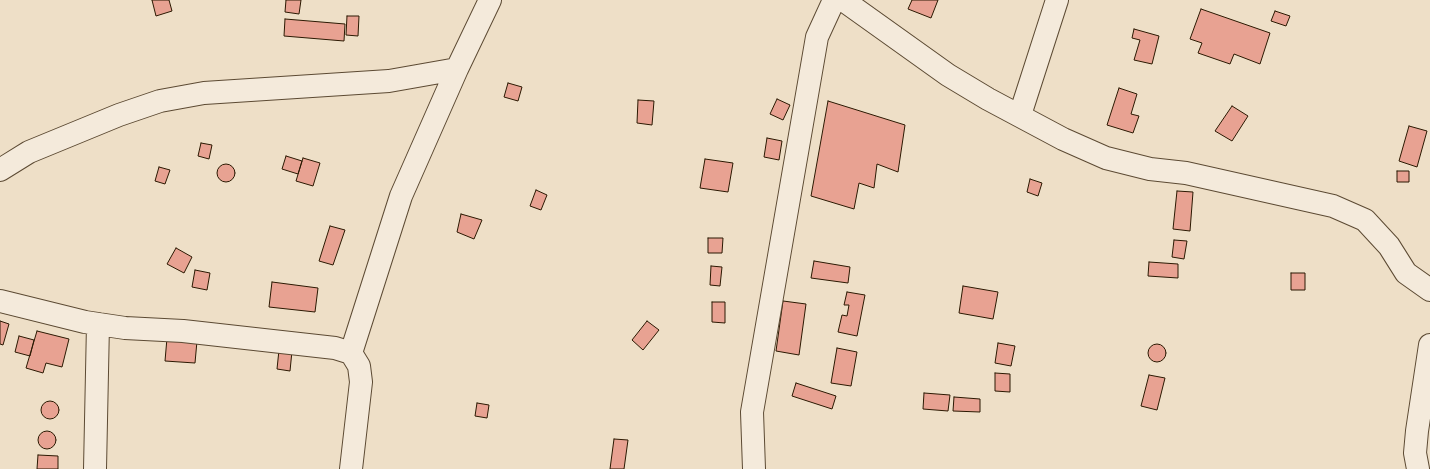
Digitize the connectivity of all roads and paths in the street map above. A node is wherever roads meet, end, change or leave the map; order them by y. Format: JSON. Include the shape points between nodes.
{"nodes":[{"id":1,"x":490,"y":0,"type":"edge"},
{"id":2,"x":834,"y":0,"type":"edge"},
{"id":3,"x":843,"y":0,"type":"edge"},
{"id":4,"x":1057,"y":0,"type":"edge"},
{"id":5,"x":457,"y":69,"type":"junction"},
{"id":6,"x":1020,"y":115,"type":"junction"},
{"id":7,"x":0,"y":170,"type":"edge"},
{"id":8,"x":1430,"y":290,"type":"edge"},
{"id":9,"x":0,"y":301,"type":"edge"},
{"id":10,"x":98,"y":324,"type":"junction"},
{"id":11,"x":1430,"y":345,"type":"edge"},
{"id":12,"x":352,"y":353,"type":"junction"},
{"id":13,"x":95,"y":469,"type":"edge"},
{"id":14,"x":351,"y":469,"type":"edge"},
{"id":15,"x":754,"y":469,"type":"edge"},
{"id":16,"x":1418,"y":469,"type":"edge"}],
"edges":[{"from":1,"to":5,"type":"street"},
{"from":2,"to":15,"type":"street","via":[[817,37],[752,412]]},
{"from":3,"to":6,"type":"street","via":[[948,76],[988,100]]},
{"from":4,"to":6,"type":"street"},
{"from":5,"to":7,"type":"street","via":[[390,81],[204,93],[160,101],[119,114],[29,152]]},
{"from":5,"to":12,"type":"street","via":[[401,196]]},
{"from":6,"to":8,"type":"street","via":[[1063,139],[1106,158],[1333,206],[1365,220],[1389,246],[1406,273]]},
{"from":9,"to":10,"type":"street"},
{"from":10,"to":12,"type":"street","via":[[335,348]]},
{"from":10,"to":13,"type":"street"},
{"from":11,"to":16,"type":"street","via":[[1417,431],[1415,454]]},
{"from":12,"to":14,"type":"street","via":[[359,366],[361,382]]}]}
